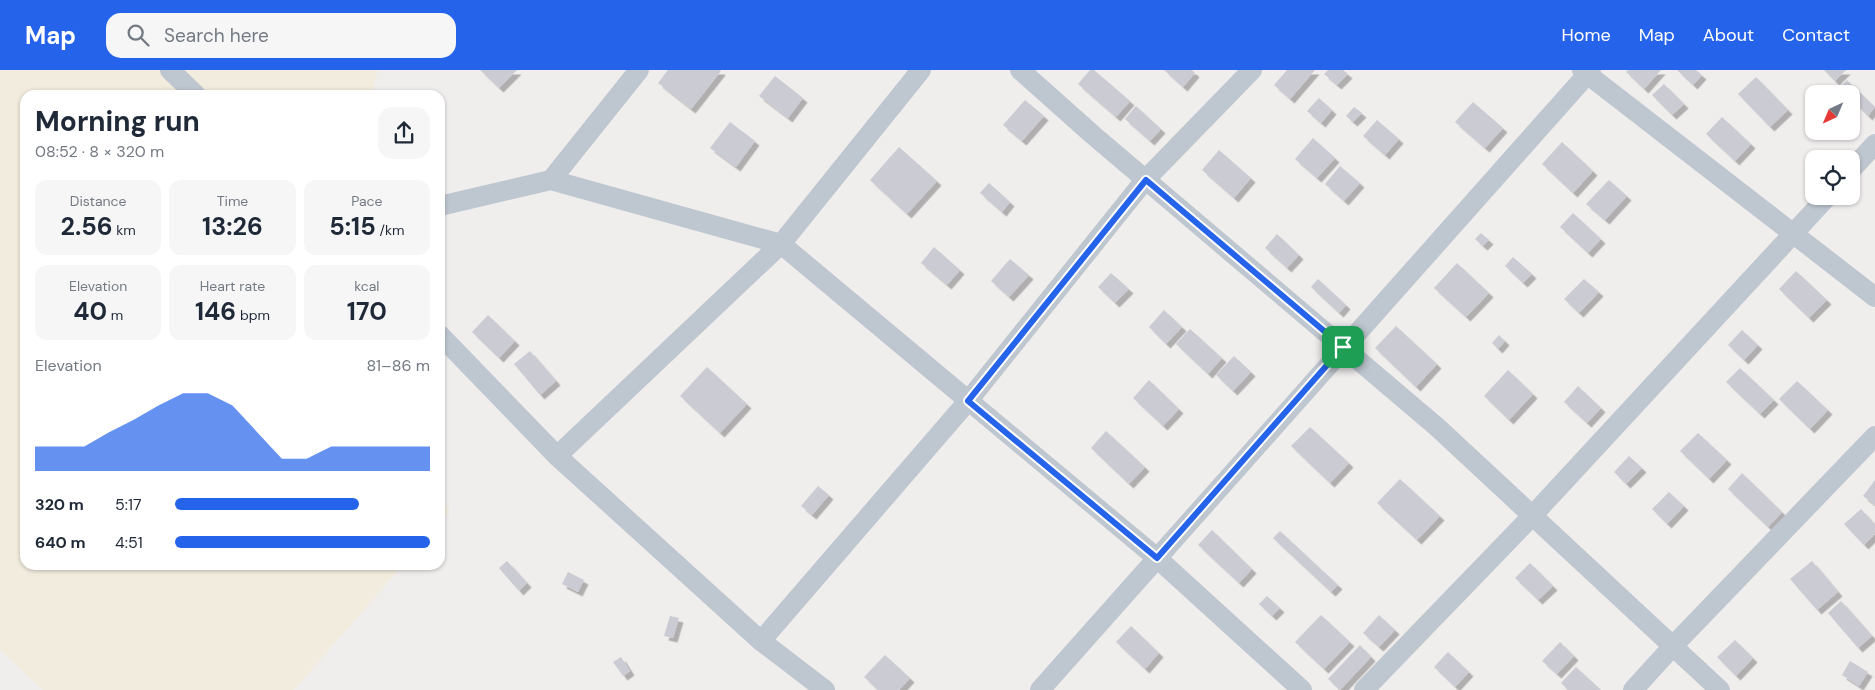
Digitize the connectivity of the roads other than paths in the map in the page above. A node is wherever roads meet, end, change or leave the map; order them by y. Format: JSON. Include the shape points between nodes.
{"nodes":[{"id":1,"x":170,"y":70,"type":"edge"},
{"id":2,"x":639,"y":70,"type":"edge"},
{"id":3,"x":921,"y":70,"type":"edge"},
{"id":4,"x":1020,"y":70,"type":"edge"},
{"id":5,"x":1252,"y":70,"type":"edge"},
{"id":6,"x":1587,"y":71,"type":"edge"},
{"id":7,"x":191,"y":90,"type":"edge"},
{"id":8,"x":1875,"y":144,"type":"edge"},
{"id":9,"x":1860,"y":160,"type":"edge"},
{"id":10,"x":551,"y":180,"type":"junction"},
{"id":11,"x":1146,"y":180,"type":"junction"},
{"id":12,"x":445,"y":205,"type":"edge"},
{"id":13,"x":1820,"y":205,"type":"edge"},
{"id":14,"x":1794,"y":234,"type":"junction"},
{"id":15,"x":781,"y":244,"type":"junction"},
{"id":16,"x":1875,"y":297,"type":"edge"},
{"id":17,"x":445,"y":340,"type":"edge"},
{"id":18,"x":1343,"y":347,"type":"junction"},
{"id":19,"x":968,"y":401,"type":"junction"},
{"id":20,"x":1875,"y":436,"type":"edge"},
{"id":21,"x":557,"y":456,"type":"junction"},
{"id":22,"x":1533,"y":516,"type":"junction"},
{"id":23,"x":1157,"y":558,"type":"junction"},
{"id":24,"x":761,"y":640,"type":"junction"},
{"id":25,"x":1673,"y":646,"type":"junction"},
{"id":26,"x":824,"y":690,"type":"edge"},
{"id":27,"x":1040,"y":690,"type":"edge"},
{"id":28,"x":1302,"y":690,"type":"edge"},
{"id":29,"x":1364,"y":690,"type":"edge"},
{"id":30,"x":1633,"y":690,"type":"edge"},
{"id":31,"x":1720,"y":690,"type":"edge"}],
"edges":[{"from":1,"to":7,"type":"street"},
{"from":2,"to":10,"type":"street"},
{"from":3,"to":15,"type":"street"},
{"from":4,"to":11,"type":"street"},
{"from":5,"to":11,"type":"street"},
{"from":6,"to":14,"type":"street"},
{"from":6,"to":18,"type":"street"},
{"from":8,"to":9,"type":"street"},
{"from":10,"to":12,"type":"street"},
{"from":10,"to":15,"type":"street"},
{"from":11,"to":18,"type":"street"},
{"from":11,"to":19,"type":"street"},
{"from":13,"to":14,"type":"street"},
{"from":14,"to":16,"type":"street"},
{"from":14,"to":22,"type":"street"},
{"from":15,"to":19,"type":"street"},
{"from":15,"to":21,"type":"street"},
{"from":17,"to":21,"type":"street"},
{"from":18,"to":22,"type":"street","via":[[1437,427]]},
{"from":18,"to":23,"type":"street"},
{"from":19,"to":23,"type":"street"},
{"from":19,"to":24,"type":"street"},
{"from":20,"to":25,"type":"street"},
{"from":21,"to":24,"type":"street"},
{"from":22,"to":25,"type":"street"},
{"from":22,"to":29,"type":"street"},
{"from":23,"to":27,"type":"street"},
{"from":23,"to":28,"type":"street"},
{"from":24,"to":26,"type":"street"},
{"from":25,"to":30,"type":"street"},
{"from":25,"to":31,"type":"street"}]}
